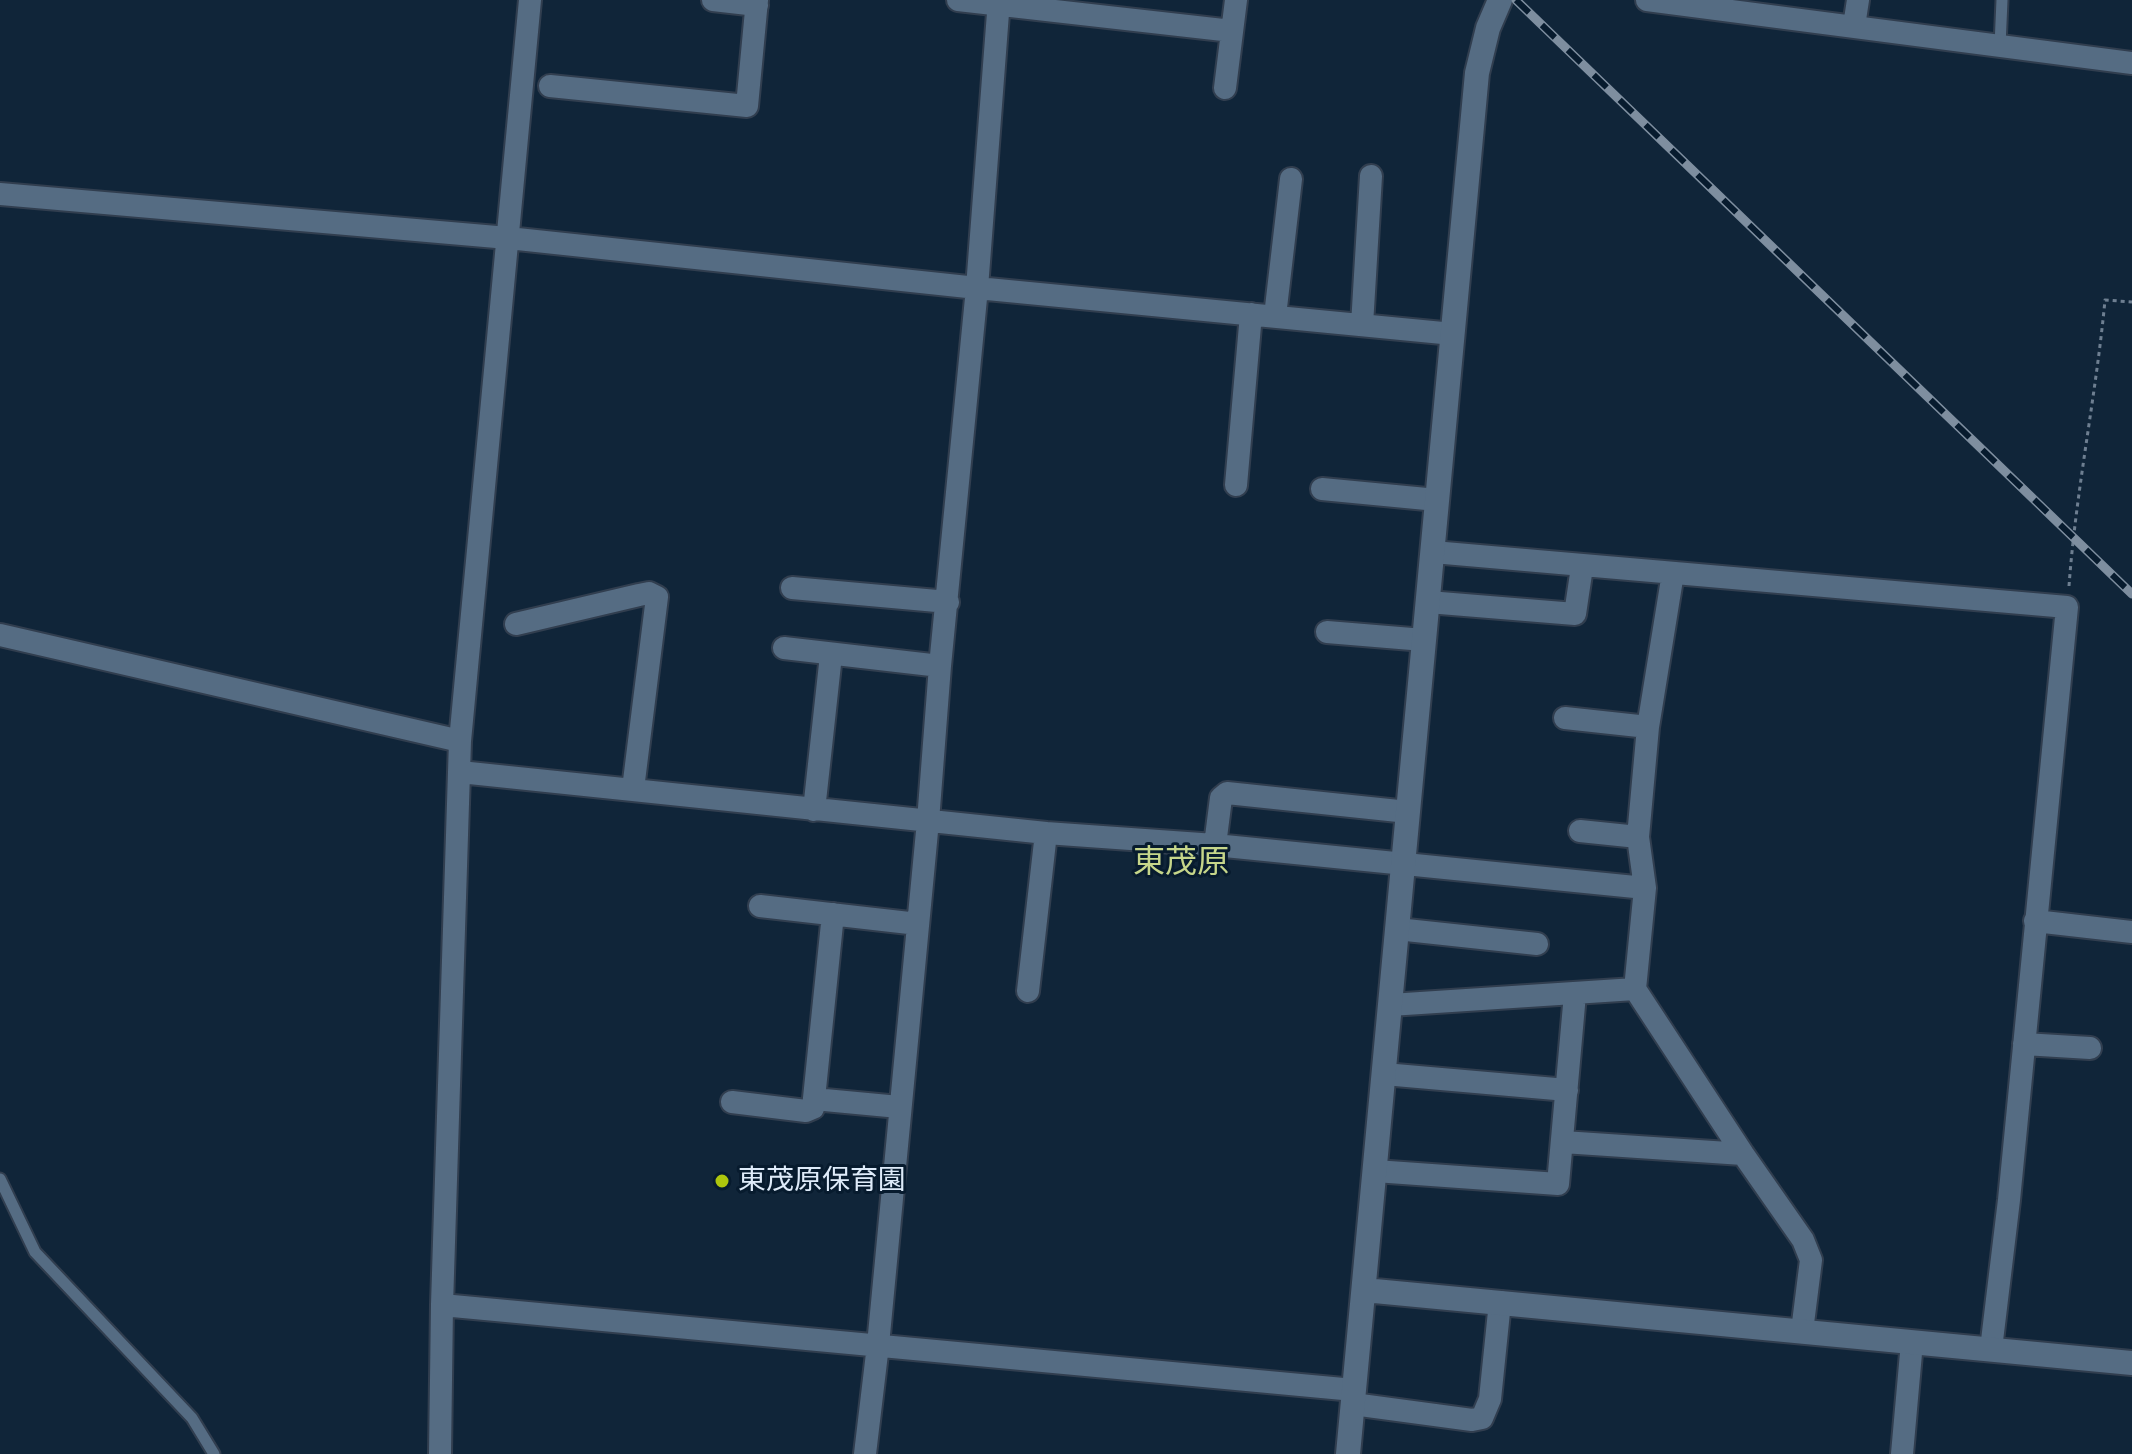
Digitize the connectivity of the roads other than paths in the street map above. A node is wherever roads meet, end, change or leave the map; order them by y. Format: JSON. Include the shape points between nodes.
{"nodes":[{"id":1,"x":530,"y":0,"type":"edge"},
{"id":2,"x":713,"y":0,"type":"edge"},
{"id":3,"x":958,"y":0,"type":"edge"},
{"id":4,"x":1236,"y":0,"type":"edge"},
{"id":5,"x":1647,"y":0,"type":"edge"},
{"id":6,"x":1858,"y":0,"type":"edge"},
{"id":7,"x":2002,"y":0,"type":"edge"},
{"id":8,"x":757,"y":2,"type":"edge"},
{"id":9,"x":999,"y":2,"type":"edge"},
{"id":10,"x":1494,"y":2,"type":"edge"},
{"id":11,"x":1755,"y":6,"type":"edge"},
{"id":12,"x":1144,"y":10,"type":"edge"},
{"id":13,"x":1854,"y":26,"type":"junction"},
{"id":14,"x":1232,"y":31,"type":"junction"},
{"id":15,"x":2000,"y":46,"type":"junction"},
{"id":16,"x":2132,"y":63,"type":"edge"},
{"id":17,"x":550,"y":86,"type":"dead end"},
{"id":18,"x":1225,"y":88,"type":"dead end"},
{"id":19,"x":1371,"y":176,"type":"dead end"},
{"id":20,"x":1291,"y":179,"type":"dead end"},
{"id":21,"x":0,"y":194,"type":"edge"},
{"id":22,"x":508,"y":238,"type":"junction"},
{"id":23,"x":977,"y":288,"type":"junction"},
{"id":24,"x":1251,"y":314,"type":"junction"},
{"id":25,"x":1275,"y":316,"type":"junction"},
{"id":26,"x":1362,"y":325,"type":"junction"},
{"id":27,"x":1453,"y":334,"type":"junction"},
{"id":28,"x":1236,"y":485,"type":"dead end"},
{"id":29,"x":1322,"y":489,"type":"dead end"},
{"id":30,"x":1437,"y":500,"type":"junction"},
{"id":31,"x":1433,"y":552,"type":"junction"},
{"id":32,"x":1582,"y":567,"type":"junction"},
{"id":33,"x":1673,"y":573,"type":"junction"},
{"id":34,"x":792,"y":588,"type":"dead end"},
{"id":35,"x":948,"y":602,"type":"junction"},
{"id":36,"x":1428,"y":602,"type":"junction"},
{"id":37,"x":516,"y":624,"type":"dead end"},
{"id":38,"x":1327,"y":632,"type":"dead end"},
{"id":39,"x":0,"y":635,"type":"edge"},
{"id":40,"x":1424,"y":640,"type":"junction"},
{"id":41,"x":784,"y":648,"type":"dead end"},
{"id":42,"x":831,"y":655,"type":"junction"},
{"id":43,"x":940,"y":666,"type":"junction"},
{"id":44,"x":1565,"y":718,"type":"dead end"},
{"id":45,"x":1648,"y":727,"type":"junction"},
{"id":46,"x":460,"y":741,"type":"junction"},
{"id":47,"x":460,"y":772,"type":"junction"},
{"id":48,"x":633,"y":789,"type":"junction"},
{"id":49,"x":814,"y":810,"type":"junction"},
{"id":50,"x":1408,"y":812,"type":"junction"},
{"id":51,"x":928,"y":821,"type":"junction"},
{"id":52,"x":1580,"y":831,"type":"dead end"},
{"id":53,"x":1046,"y":833,"type":"junction"},
{"id":54,"x":1638,"y":837,"type":"junction"},
{"id":55,"x":1215,"y":845,"type":"junction"},
{"id":56,"x":1403,"y":866,"type":"junction"},
{"id":57,"x":1645,"y":888,"type":"junction"},
{"id":58,"x":760,"y":906,"type":"dead end"},
{"id":59,"x":833,"y":914,"type":"junction"},
{"id":60,"x":2035,"y":921,"type":"junction"},
{"id":61,"x":918,"y":924,"type":"junction"},
{"id":62,"x":1397,"y":929,"type":"junction"},
{"id":63,"x":2132,"y":932,"type":"edge"},
{"id":64,"x":1537,"y":944,"type":"dead end"},
{"id":65,"x":1635,"y":989,"type":"junction"},
{"id":66,"x":1028,"y":991,"type":"dead end"},
{"id":67,"x":1575,"y":994,"type":"junction"},
{"id":68,"x":1390,"y":1005,"type":"junction"},
{"id":69,"x":2024,"y":1044,"type":"junction"},
{"id":70,"x":2090,"y":1048,"type":"dead end"},
{"id":71,"x":1384,"y":1074,"type":"junction"},
{"id":72,"x":1567,"y":1090,"type":"junction"},
{"id":73,"x":814,"y":1099,"type":"junction"},
{"id":74,"x":732,"y":1102,"type":"dead end"},
{"id":75,"x":899,"y":1107,"type":"junction"},
{"id":76,"x":1563,"y":1142,"type":"junction"},
{"id":77,"x":1743,"y":1154,"type":"junction"},
{"id":78,"x":1375,"y":1171,"type":"junction"},
{"id":79,"x":0,"y":1179,"type":"edge"},
{"id":80,"x":1364,"y":1290,"type":"junction"},
{"id":81,"x":1500,"y":1302,"type":"junction"},
{"id":82,"x":442,"y":1305,"type":"junction"},
{"id":83,"x":1802,"y":1331,"type":"junction"},
{"id":84,"x":1912,"y":1342,"type":"junction"},
{"id":85,"x":878,"y":1345,"type":"junction"},
{"id":86,"x":1991,"y":1349,"type":"junction"},
{"id":87,"x":2132,"y":1363,"type":"edge"},
{"id":88,"x":1354,"y":1397,"type":"junction"},
{"id":89,"x":214,"y":1454,"type":"edge"},
{"id":90,"x":440,"y":1454,"type":"edge"},
{"id":91,"x":865,"y":1454,"type":"edge"},
{"id":92,"x":1348,"y":1454,"type":"edge"},
{"id":93,"x":1902,"y":1454,"type":"edge"}],
"edges":[{"from":1,"to":22,"type":"street"},
{"from":2,"to":8,"type":"street"},
{"from":3,"to":9,"type":"street"},
{"from":4,"to":14,"type":"street"},
{"from":5,"to":11,"type":"street"},
{"from":6,"to":13,"type":"street"},
{"from":7,"to":15,"type":"lane"},
{"from":8,"to":17,"type":"street","via":[[747,106]]},
{"from":9,"to":12,"type":"street"},
{"from":9,"to":23,"type":"street"},
{"from":10,"to":27,"type":"street","via":[[1477,73]]},
{"from":11,"to":13,"type":"street"},
{"from":12,"to":14,"type":"street"},
{"from":13,"to":15,"type":"street"},
{"from":14,"to":18,"type":"street"},
{"from":15,"to":16,"type":"street"},
{"from":19,"to":26,"type":"street"},
{"from":20,"to":25,"type":"street"},
{"from":21,"to":22,"type":"street"},
{"from":22,"to":23,"type":"street"},
{"from":22,"to":46,"type":"street"},
{"from":23,"to":24,"type":"street"},
{"from":23,"to":35,"type":"street"},
{"from":24,"to":25,"type":"street"},
{"from":24,"to":28,"type":"street"},
{"from":25,"to":26,"type":"street"},
{"from":26,"to":27,"type":"street"},
{"from":27,"to":30,"type":"street"},
{"from":29,"to":30,"type":"street"},
{"from":30,"to":31,"type":"street"},
{"from":31,"to":32,"type":"street"},
{"from":31,"to":36,"type":"street"},
{"from":32,"to":33,"type":"street"},
{"from":32,"to":36,"type":"street","via":[[1575,614]]},
{"from":33,"to":45,"type":"street"},
{"from":33,"to":60,"type":"street","via":[[2067,607]]},
{"from":34,"to":35,"type":"street"},
{"from":35,"to":43,"type":"street"},
{"from":36,"to":40,"type":"street"},
{"from":37,"to":48,"type":"street","via":[[649,593],[657,597]]},
{"from":38,"to":40,"type":"street"},
{"from":39,"to":46,"type":"street"},
{"from":40,"to":50,"type":"street"},
{"from":41,"to":42,"type":"street"},
{"from":42,"to":43,"type":"street"},
{"from":42,"to":49,"type":"street"},
{"from":43,"to":51,"type":"street"},
{"from":44,"to":45,"type":"street"},
{"from":45,"to":54,"type":"street"},
{"from":46,"to":47,"type":"street"},
{"from":47,"to":48,"type":"street"},
{"from":47,"to":82,"type":"street"},
{"from":48,"to":49,"type":"street"},
{"from":49,"to":51,"type":"street"},
{"from":50,"to":55,"type":"street","via":[[1227,793],[1221,798]]},
{"from":50,"to":56,"type":"street"},
{"from":51,"to":53,"type":"street"},
{"from":51,"to":61,"type":"street"},
{"from":52,"to":54,"type":"street"},
{"from":53,"to":55,"type":"street"},
{"from":53,"to":66,"type":"street"},
{"from":54,"to":57,"type":"street"},
{"from":55,"to":56,"type":"street"},
{"from":56,"to":57,"type":"street"},
{"from":56,"to":62,"type":"street"},
{"from":57,"to":65,"type":"street"},
{"from":58,"to":59,"type":"street"},
{"from":59,"to":61,"type":"street"},
{"from":59,"to":73,"type":"street"},
{"from":60,"to":63,"type":"street"},
{"from":60,"to":69,"type":"street"},
{"from":61,"to":75,"type":"street"},
{"from":62,"to":64,"type":"street"},
{"from":62,"to":68,"type":"street"},
{"from":65,"to":67,"type":"street"},
{"from":65,"to":77,"type":"street"},
{"from":67,"to":68,"type":"street"},
{"from":67,"to":72,"type":"street"},
{"from":68,"to":71,"type":"street"},
{"from":69,"to":70,"type":"street"},
{"from":69,"to":86,"type":"street"},
{"from":71,"to":72,"type":"street"},
{"from":71,"to":78,"type":"street"},
{"from":72,"to":76,"type":"street"},
{"from":73,"to":74,"type":"street","via":[[813,1108],[806,1111]]},
{"from":73,"to":75,"type":"street"},
{"from":75,"to":85,"type":"street"},
{"from":76,"to":77,"type":"street"},
{"from":76,"to":78,"type":"street","via":[[1558,1184]]},
{"from":77,"to":83,"type":"street","via":[[1803,1240],[1811,1260]]},
{"from":78,"to":80,"type":"street"},
{"from":79,"to":89,"type":"lane","via":[[35,1252],[192,1418]]},
{"from":80,"to":81,"type":"street"},
{"from":80,"to":88,"type":"street"},
{"from":81,"to":83,"type":"street"},
{"from":81,"to":88,"type":"street","via":[[1490,1399],[1482,1418]]},
{"from":82,"to":85,"type":"street"},
{"from":82,"to":90,"type":"street"},
{"from":83,"to":84,"type":"street"},
{"from":84,"to":86,"type":"street"},
{"from":84,"to":93,"type":"street"},
{"from":85,"to":88,"type":"street"},
{"from":85,"to":91,"type":"street"},
{"from":86,"to":87,"type":"street"},
{"from":88,"to":92,"type":"street"}]}
